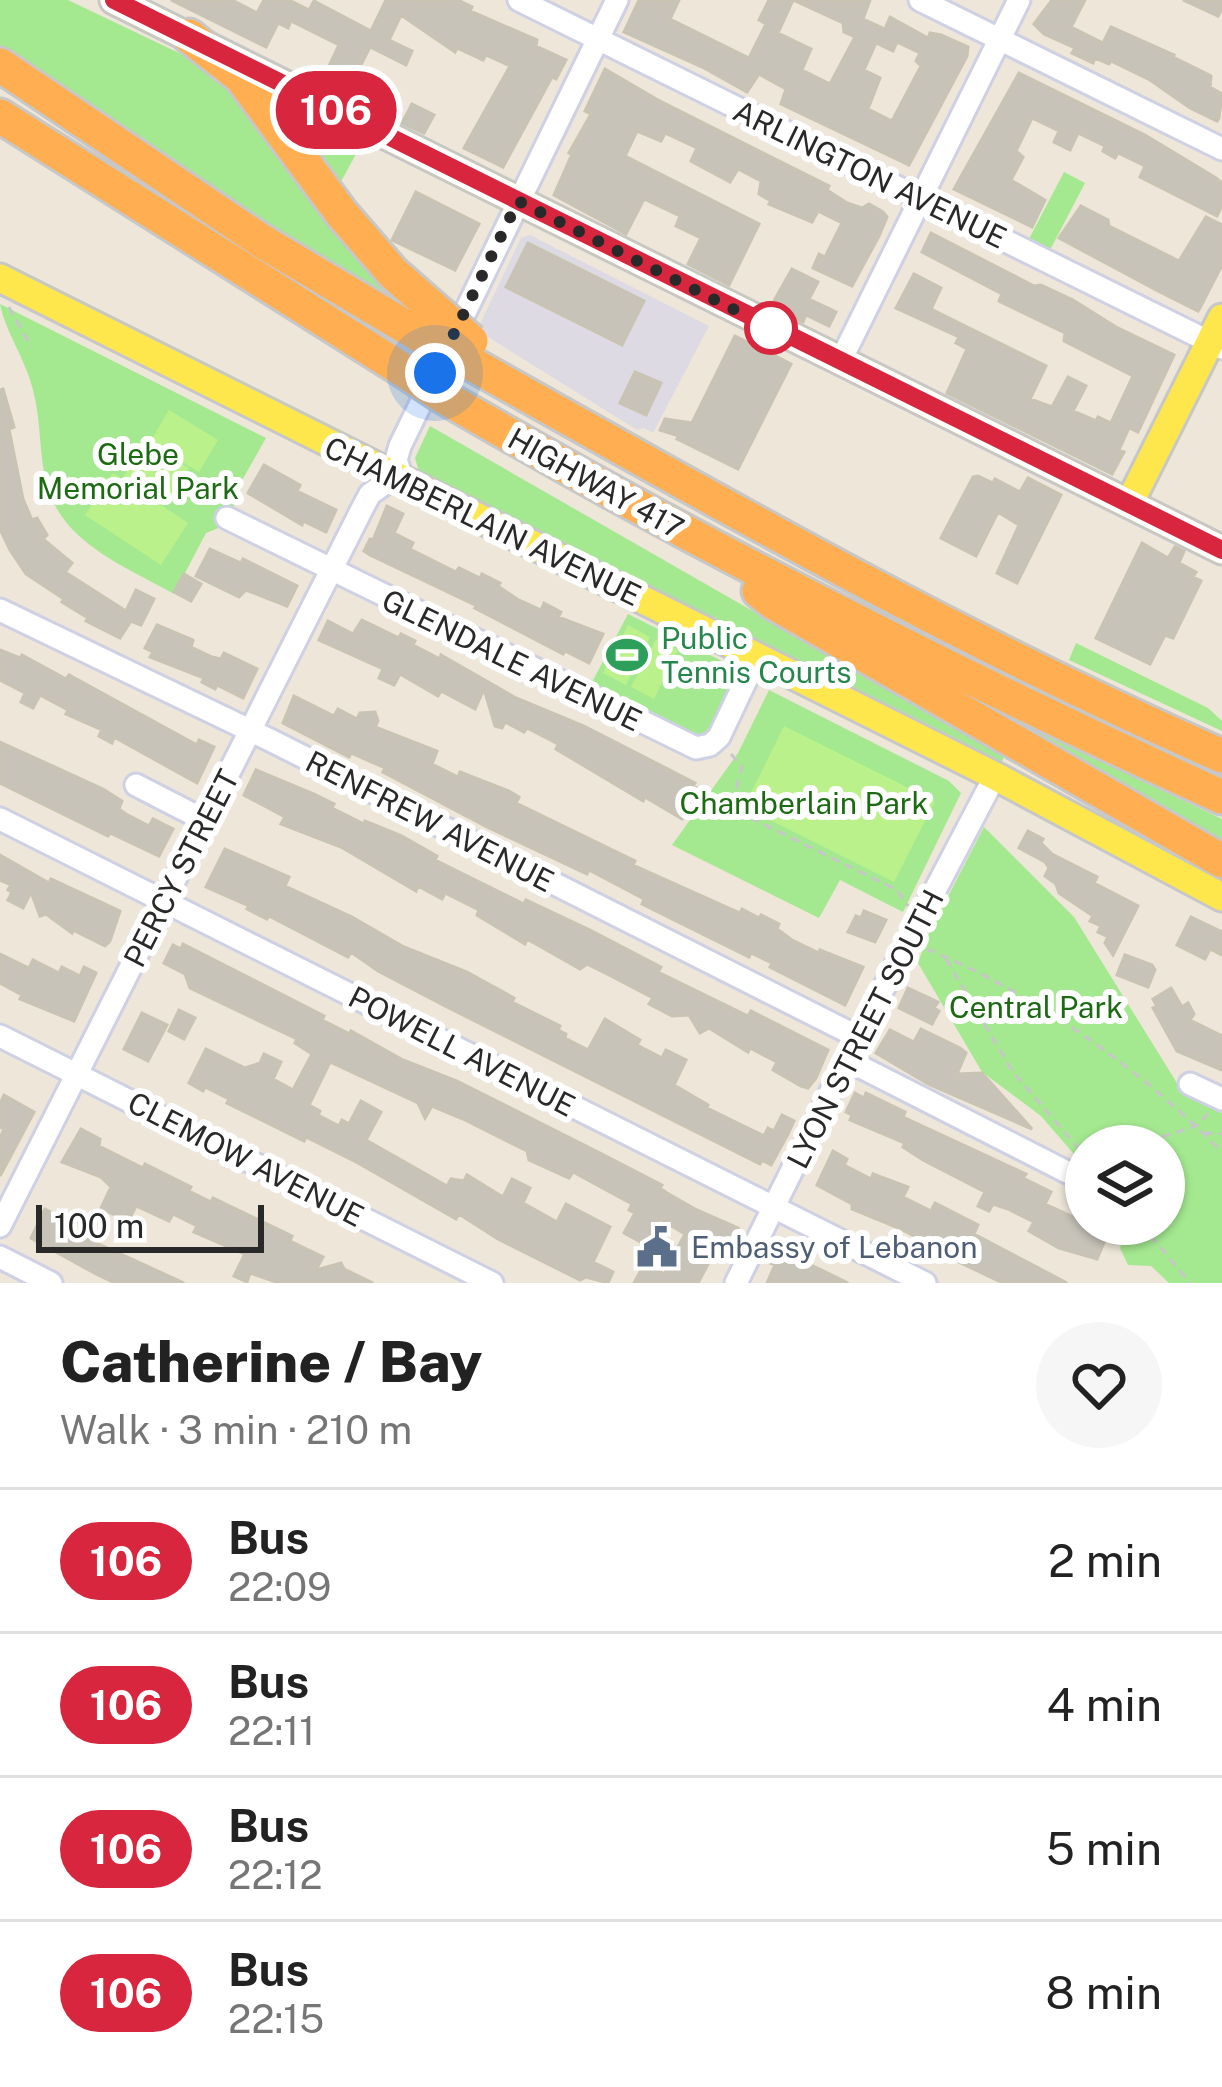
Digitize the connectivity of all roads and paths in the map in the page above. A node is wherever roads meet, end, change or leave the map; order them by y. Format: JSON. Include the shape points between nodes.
{"nodes":[{"id":1,"x":114,"y":0,"type":"edge"},
{"id":2,"x":519,"y":0,"type":"edge"},
{"id":3,"x":617,"y":0,"type":"edge"},
{"id":4,"x":920,"y":0,"type":"edge"},
{"id":5,"x":1019,"y":0,"type":"edge"},
{"id":6,"x":189,"y":36,"type":"junction"},
{"id":7,"x":598,"y":40,"type":"junction"},
{"id":8,"x":1000,"y":40,"type":"junction"},
{"id":9,"x":0,"y":64,"type":"edge"},
{"id":10,"x":0,"y":116,"type":"edge"},
{"id":11,"x":1222,"y":149,"type":"edge"},
{"id":12,"x":513,"y":199,"type":"junction"},
{"id":13,"x":921,"y":199,"type":"junction"},
{"id":14,"x":3,"y":289,"type":"edge"},
{"id":15,"x":427,"y":322,"type":"junction"},
{"id":16,"x":1218,"y":336,"type":"edge"},
{"id":17,"x":31,"y":347,"type":"dead end"},
{"id":18,"x":840,"y":362,"type":"junction"},
{"id":19,"x":390,"y":476,"type":"junction"},
{"id":20,"x":197,"y":480,"type":"dead end"},
{"id":21,"x":1129,"y":504,"type":"junction"},
{"id":22,"x":227,"y":518,"type":"joint"},
{"id":23,"x":677,"y":528,"type":"junction"},
{"id":24,"x":1222,"y":550,"type":"edge"},
{"id":25,"x":332,"y":570,"type":"junction"},
{"id":26,"x":0,"y":610,"type":"edge"},
{"id":27,"x":757,"y":657,"type":"junction"},
{"id":28,"x":250,"y":731,"type":"junction"},
{"id":29,"x":716,"y":741,"type":"junction"},
{"id":30,"x":1222,"y":756,"type":"edge"},
{"id":31,"x":995,"y":776,"type":"junction"},
{"id":32,"x":136,"y":785,"type":"dead end"},
{"id":33,"x":1222,"y":797,"type":"edge"},
{"id":34,"x":0,"y":819,"type":"edge"},
{"id":35,"x":206,"y":821,"type":"junction"},
{"id":36,"x":1222,"y":861,"type":"edge"},
{"id":37,"x":1222,"y":893,"type":"edge"},
{"id":38,"x":164,"y":902,"type":"junction"},
{"id":39,"x":921,"y":918,"type":"junction"},
{"id":40,"x":908,"y":941,"type":"junction"},
{"id":41,"x":944,"y":956,"type":"junction"},
{"id":42,"x":0,"y":1036,"type":"edge"},
{"id":43,"x":858,"y":1037,"type":"junction"},
{"id":44,"x":847,"y":1060,"type":"junction"},
{"id":45,"x":76,"y":1072,"type":"junction"},
{"id":46,"x":1190,"y":1084,"type":"dead end"},
{"id":47,"x":1217,"y":1105,"type":"edge"},
{"id":48,"x":1196,"y":1126,"type":"junction"},
{"id":49,"x":1185,"y":1129,"type":"edge"},
{"id":50,"x":1202,"y":1132,"type":"junction"},
{"id":51,"x":1065,"y":1133,"type":"edge"},
{"id":52,"x":1222,"y":1134,"type":"edge"},
{"id":53,"x":1222,"y":1152,"type":"edge"},
{"id":54,"x":1065,"y":1171,"type":"edge"},
{"id":55,"x":774,"y":1208,"type":"junction"},
{"id":56,"x":0,"y":1226,"type":"edge"},
{"id":57,"x":1159,"y":1245,"type":"edge"},
{"id":58,"x":0,"y":1258,"type":"edge"},
{"id":59,"x":51,"y":1283,"type":"edge"},
{"id":60,"x":492,"y":1283,"type":"edge"},
{"id":61,"x":736,"y":1283,"type":"edge"},
{"id":62,"x":925,"y":1283,"type":"edge"},
{"id":63,"x":1190,"y":1283,"type":"edge"}],
"edges":[{"from":1,"to":6,"type":"main road"},
{"from":2,"to":7,"type":"street","name":"ARLINGTON AVENUE"},
{"from":3,"to":7,"type":"street","name":"PERCY STREET"},
{"from":4,"to":8,"type":"street"},
{"from":5,"to":8,"type":"street"},
{"from":6,"to":12,"type":"main road"},
{"from":6,"to":15,"type":"highway","via":[[241,77]]},
{"from":7,"to":12,"type":"street","name":"PERCY STREET"},
{"from":7,"to":13,"type":"street","name":"ARLINGTON AVENUE"},
{"from":8,"to":11,"type":"street"},
{"from":8,"to":13,"type":"street"},
{"from":9,"to":15,"type":"highway","via":[[260,240]]},
{"from":10,"to":23,"type":"highway","name":"HIGHWAY 417","bridge":true,"via":[[444,397]]},
{"from":12,"to":18,"type":"main road"},
{"from":12,"to":19,"type":"street","name":"PERCY STREET"},
{"from":13,"to":16,"type":"street","name":"ARLINGTON AVENUE"},
{"from":13,"to":18,"type":"street"},
{"from":14,"to":17,"type":"path"},
{"from":14,"to":19,"type":"main road","name":"CHAMBERLAIN AVENUE"},
{"from":15,"to":30,"type":"highway","bridge":true,"via":[[695,493]]},
{"from":16,"to":21,"type":"main road"},
{"from":18,"to":21,"type":"main road"},
{"from":19,"to":25,"type":"street","name":"PERCY STREET","via":[[362,491],[362,509]]},
{"from":19,"to":27,"type":"main road","name":"CHAMBERLAIN AVENUE"},
{"from":20,"to":22,"type":"path"},
{"from":21,"to":24,"type":"main road"},
{"from":22,"to":25,"type":"street","name":"GLENDALE AVENUE"},
{"from":23,"to":33,"type":"highway","name":"HIGHWAY 417"},
{"from":23,"to":36,"type":"highway","via":[[775,603]]},
{"from":25,"to":28,"type":"street","name":"PERCY STREET"},
{"from":25,"to":29,"type":"street","name":"GLENDALE AVENUE","via":[[671,740],[696,748]]},
{"from":26,"to":28,"type":"street","name":"RENFREW AVENUE"},
{"from":27,"to":29,"type":"street"},
{"from":27,"to":31,"type":"main road","name":"CHAMBERLAIN AVENUE"},
{"from":28,"to":35,"type":"street","name":"PERCY STREET"},
{"from":28,"to":43,"type":"street","name":"RENFREW AVENUE"},
{"from":29,"to":39,"type":"path","via":[[741,762],[734,798],[749,817],[897,890]]},
{"from":31,"to":37,"type":"main road","name":"CHAMBERLAIN AVENUE"},
{"from":31,"to":39,"type":"street","name":"LYON STREET SOUTH"},
{"from":32,"to":35,"type":"street"},
{"from":34,"to":38,"type":"street","name":"POWELL AVENUE"},
{"from":35,"to":38,"type":"street","name":"PERCY STREET"},
{"from":38,"to":45,"type":"street","name":"PERCY STREET"},
{"from":38,"to":55,"type":"street","name":"POWELL AVENUE"},
{"from":39,"to":40,"type":"street","name":"LYON STREET SOUTH"},
{"from":40,"to":41,"type":"path"},
{"from":40,"to":43,"type":"street","name":"LYON STREET SOUTH"},
{"from":41,"to":48,"type":"path","via":[[1146,1080]]},
{"from":41,"to":51,"type":"path","via":[[1012,1072]]},
{"from":42,"to":45,"type":"street","name":"CLEMOW AVENUE"},
{"from":43,"to":44,"type":"street","name":"LYON STREET SOUTH"},
{"from":44,"to":54,"type":"street"},
{"from":44,"to":55,"type":"street","name":"LYON STREET SOUTH"},
{"from":45,"to":56,"type":"street","name":"PERCY STREET"},
{"from":45,"to":60,"type":"street","name":"CLEMOW AVENUE"},
{"from":46,"to":47,"type":"street"},
{"from":47,"to":48,"type":"path"},
{"from":48,"to":49,"type":"path"},
{"from":48,"to":50,"type":"path"},
{"from":50,"to":52,"type":"path"},
{"from":50,"to":53,"type":"path"},
{"from":55,"to":61,"type":"street","name":"LYON STREET SOUTH"},
{"from":55,"to":62,"type":"street","name":"POWELL AVENUE"},
{"from":57,"to":63,"type":"path"},
{"from":58,"to":59,"type":"street"}]}
